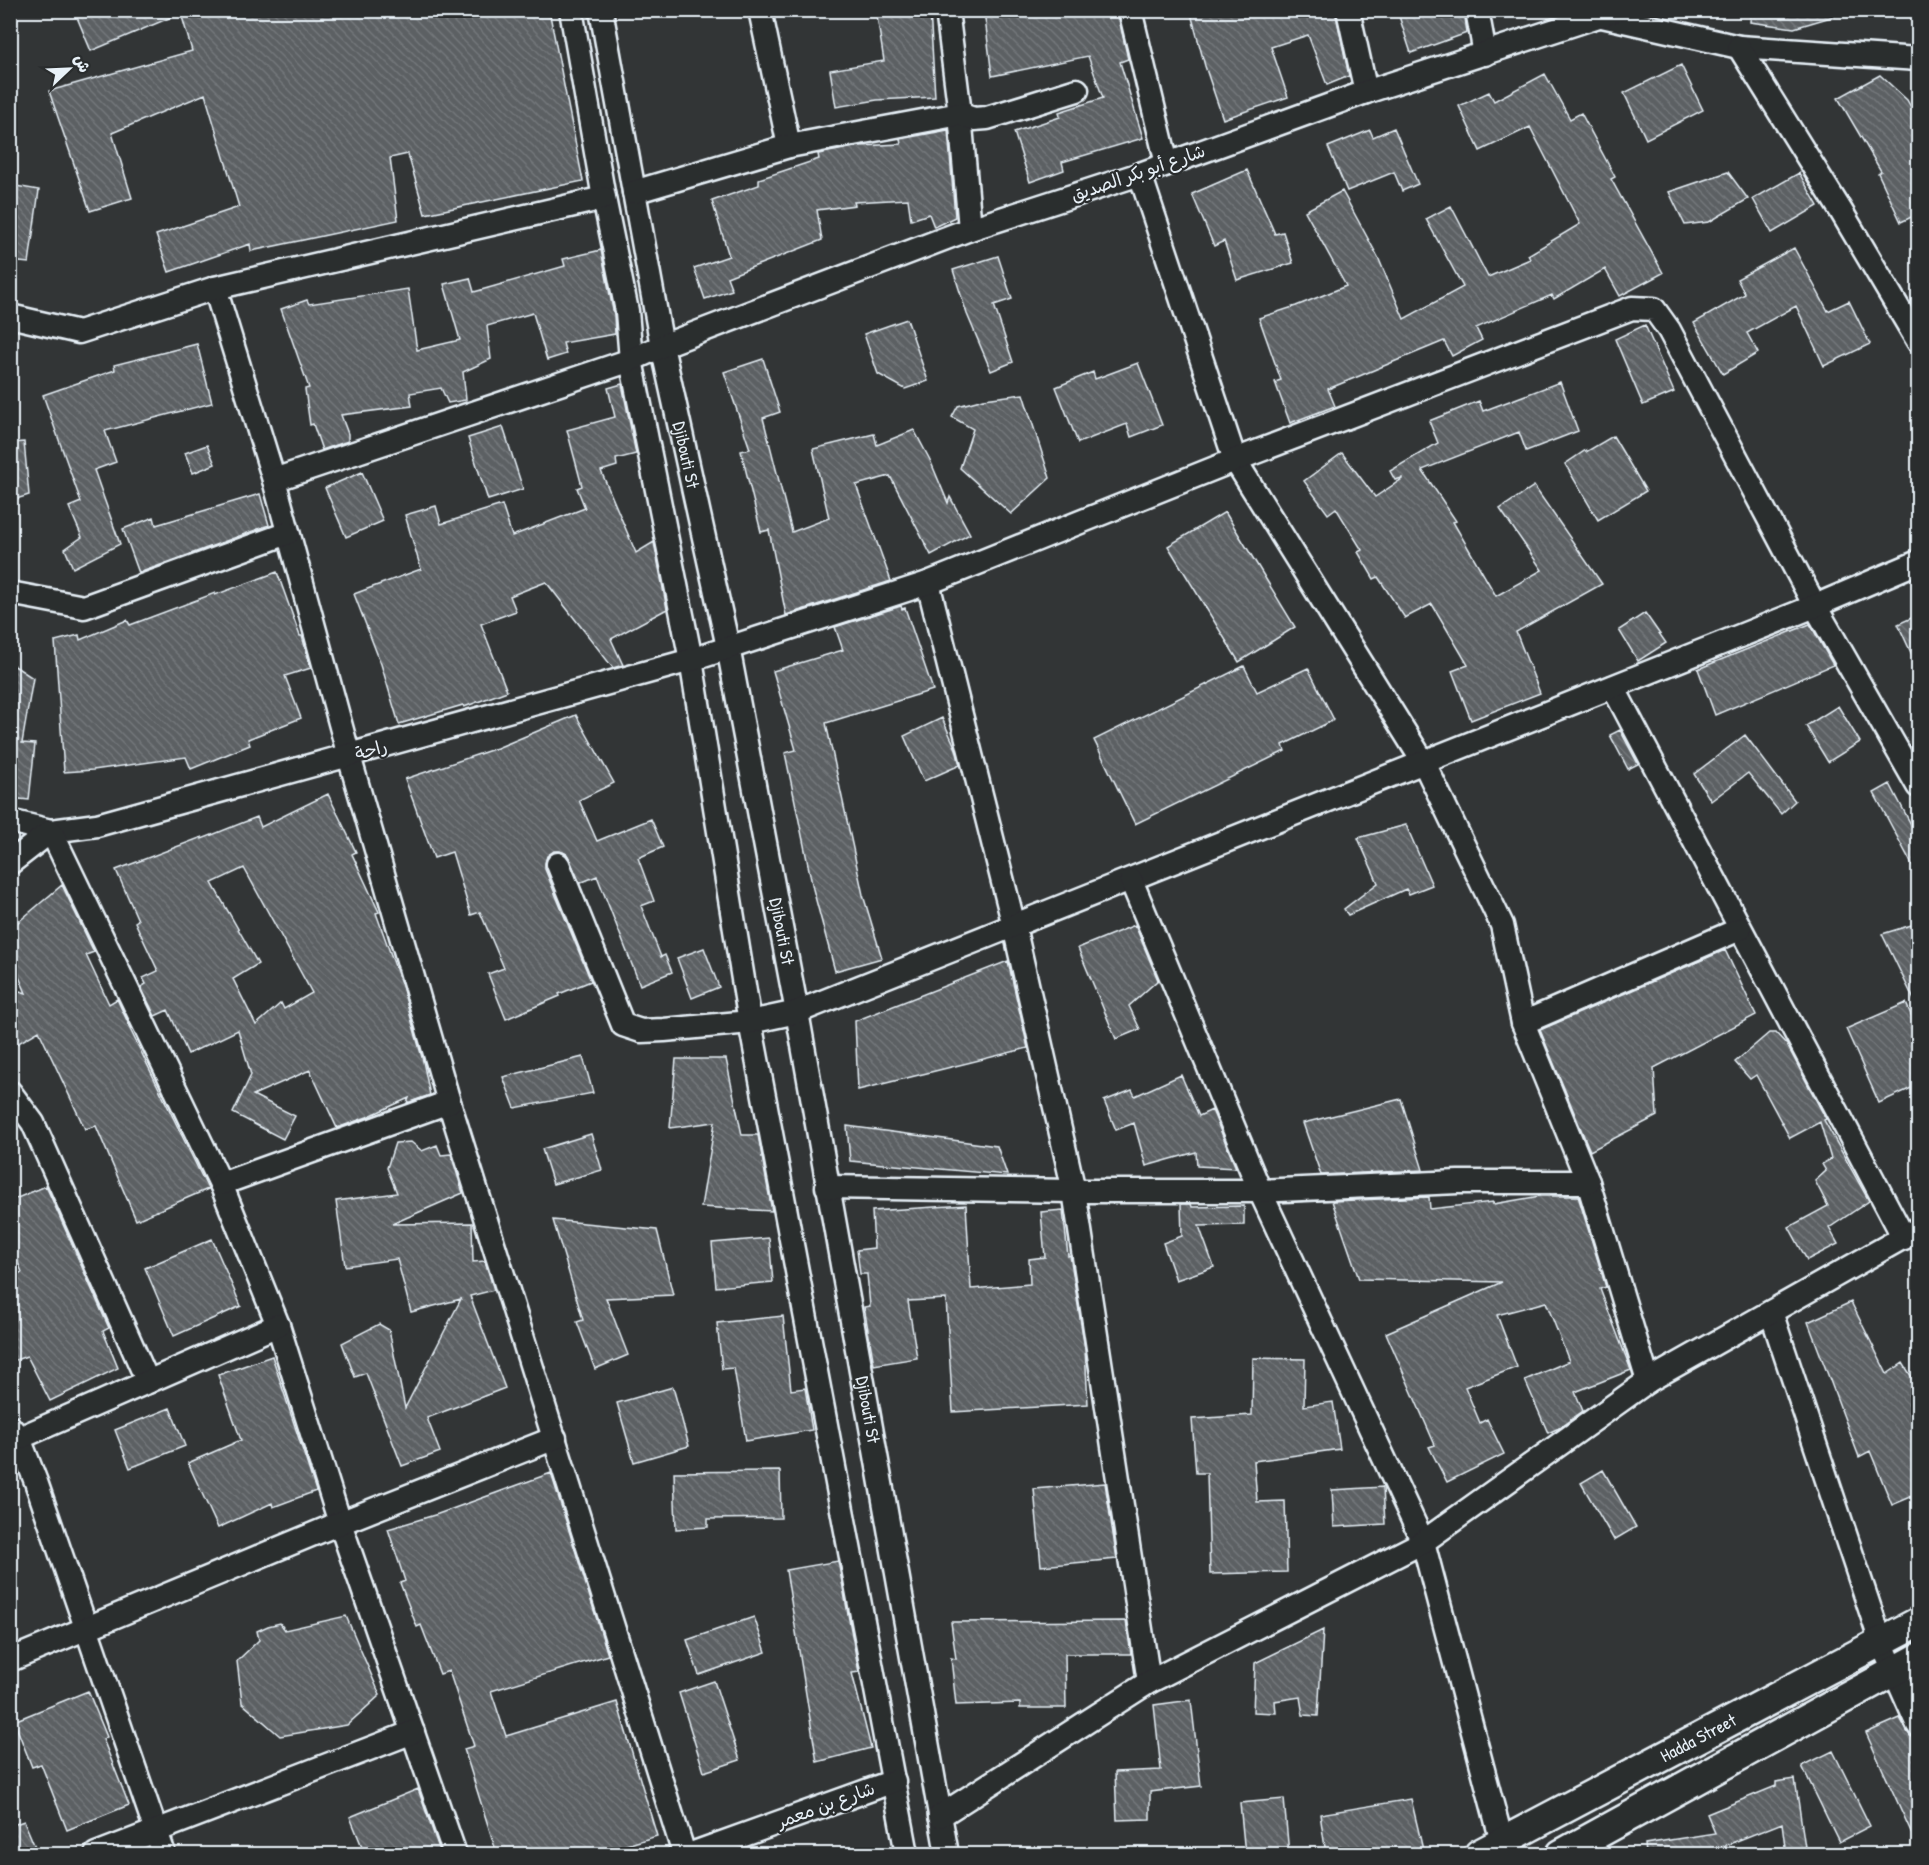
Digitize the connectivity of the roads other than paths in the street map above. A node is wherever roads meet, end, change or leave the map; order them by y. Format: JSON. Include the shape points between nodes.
{"nodes":[{"id":1,"x":571,"y":10,"type":"edge"},
{"id":2,"x":601,"y":10,"type":"edge"},
{"id":3,"x":760,"y":10,"type":"edge"},
{"id":4,"x":947,"y":10,"type":"edge"},
{"id":5,"x":1130,"y":10,"type":"edge"},
{"id":6,"x":1348,"y":10,"type":"edge"},
{"id":7,"x":1478,"y":10,"type":"edge"},
{"id":8,"x":1609,"y":13,"type":"edge"},
{"id":9,"x":1739,"y":47,"type":"junction"},
{"id":10,"x":1485,"y":54,"type":"junction"},
{"id":11,"x":1918,"y":59,"type":"edge"},
{"id":12,"x":1077,"y":90,"type":"dead end"},
{"id":13,"x":1366,"y":92,"type":"junction"},
{"id":14,"x":960,"y":114,"type":"junction"},
{"id":15,"x":789,"y":146,"type":"junction"},
{"id":16,"x":1167,"y":164,"type":"junction"},
{"id":17,"x":1140,"y":174,"type":"junction"},
{"id":18,"x":634,"y":192,"type":"junction"},
{"id":19,"x":604,"y":198,"type":"junction"},
{"id":20,"x":970,"y":228,"type":"junction"},
{"id":21,"x":214,"y":288,"type":"junction"},
{"id":22,"x":10,"y":316,"type":"edge"},
{"id":23,"x":1918,"y":341,"type":"edge"},
{"id":24,"x":662,"y":346,"type":"junction"},
{"id":25,"x":631,"y":360,"type":"junction"},
{"id":26,"x":1235,"y":460,"type":"junction"},
{"id":27,"x":274,"y":480,"type":"junction"},
{"id":28,"x":288,"y":533,"type":"junction"},
{"id":29,"x":1918,"y":562,"type":"edge"},
{"id":30,"x":927,"y":583,"type":"junction"},
{"id":31,"x":10,"y":593,"type":"edge"},
{"id":32,"x":1815,"y":606,"type":"junction"},
{"id":33,"x":728,"y":647,"type":"junction"},
{"id":34,"x":691,"y":660,"type":"junction"},
{"id":35,"x":1613,"y":687,"type":"junction"},
{"id":36,"x":350,"y":756,"type":"junction"},
{"id":37,"x":1424,"y":763,"type":"junction"},
{"id":38,"x":1918,"y":786,"type":"edge"},
{"id":39,"x":10,"y":821,"type":"edge"},
{"id":40,"x":51,"y":831,"type":"junction"},
{"id":41,"x":10,"y":863,"type":"edge"},
{"id":42,"x":558,"y":864,"type":"dead end"},
{"id":43,"x":1131,"y":880,"type":"junction"},
{"id":44,"x":1014,"y":926,"type":"junction"},
{"id":45,"x":1740,"y":929,"type":"junction"},
{"id":46,"x":797,"y":1012,"type":"junction"},
{"id":47,"x":750,"y":1022,"type":"junction"},
{"id":48,"x":1523,"y":1023,"type":"junction"},
{"id":49,"x":10,"y":1092,"type":"edge"},
{"id":50,"x":449,"y":1102,"type":"junction"},
{"id":51,"x":1588,"y":1182,"type":"junction"},
{"id":52,"x":221,"y":1184,"type":"junction"},
{"id":53,"x":827,"y":1188,"type":"junction"},
{"id":54,"x":1074,"y":1191,"type":"junction"},
{"id":55,"x":1260,"y":1191,"type":"junction"},
{"id":56,"x":1911,"y":1233,"type":"edge"},
{"id":57,"x":1771,"y":1312,"type":"junction"},
{"id":58,"x":278,"y":1325,"type":"junction"},
{"id":59,"x":1648,"y":1381,"type":"junction"},
{"id":60,"x":148,"y":1382,"type":"junction"},
{"id":61,"x":13,"y":1436,"type":"edge"},
{"id":62,"x":555,"y":1438,"type":"junction"},
{"id":63,"x":340,"y":1523,"type":"junction"},
{"id":64,"x":1423,"y":1542,"type":"junction"},
{"id":65,"x":1918,"y":1622,"type":"edge"},
{"id":66,"x":86,"y":1630,"type":"junction"},
{"id":67,"x":1881,"y":1642,"type":"junction"},
{"id":68,"x":1918,"y":1658,"type":"edge"},
{"id":69,"x":10,"y":1660,"type":"edge"},
{"id":70,"x":1892,"y":1671,"type":"junction"},
{"id":71,"x":1149,"y":1682,"type":"junction"},
{"id":72,"x":1918,"y":1725,"type":"edge"},
{"id":73,"x":413,"y":1731,"type":"junction"},
{"id":74,"x":894,"y":1781,"type":"junction"},
{"id":75,"x":940,"y":1816,"type":"junction"},
{"id":76,"x":156,"y":1832,"type":"junction"},
{"id":77,"x":1491,"y":1848,"type":"edge"},
{"id":78,"x":96,"y":1854,"type":"edge"},
{"id":79,"x":164,"y":1854,"type":"edge"},
{"id":80,"x":455,"y":1854,"type":"edge"},
{"id":81,"x":684,"y":1854,"type":"edge"},
{"id":82,"x":691,"y":1854,"type":"edge"},
{"id":83,"x":907,"y":1854,"type":"edge"},
{"id":84,"x":947,"y":1854,"type":"edge"},
{"id":85,"x":1561,"y":1854,"type":"edge"}],
"edges":[{"from":1,"to":19,"type":"street","name":"Djibouti St"},
{"from":2,"to":18,"type":"street","name":"Djibouti St"},
{"from":3,"to":15,"type":"street"},
{"from":4,"to":14,"type":"street"},
{"from":5,"to":16,"type":"street"},
{"from":6,"to":13,"type":"street"},
{"from":7,"to":10,"type":"street"},
{"from":8,"to":9,"type":"street"},
{"from":8,"to":10,"type":"street","name":"شارع أبو بكر الصديق"},
{"from":9,"to":11,"type":"street"},
{"from":9,"to":23,"type":"street"},
{"from":10,"to":13,"type":"street","name":"شارع أبو بكر الصديق"},
{"from":12,"to":14,"type":"street","via":[[987,118]]},
{"from":13,"to":16,"type":"street","name":"شارع أبو بكر الصديق"},
{"from":14,"to":15,"type":"street"},
{"from":14,"to":20,"type":"street"},
{"from":15,"to":18,"type":"street"},
{"from":16,"to":17,"type":"street","name":"شارع أبو بكر الصديق"},
{"from":17,"to":20,"type":"street","name":"شارع أبو بكر الصديق"},
{"from":17,"to":26,"type":"street"},
{"from":18,"to":24,"type":"street","name":"Djibouti St"},
{"from":19,"to":21,"type":"street"},
{"from":19,"to":25,"type":"street","name":"Djibouti St","via":[[627,311]]},
{"from":20,"to":24,"type":"street","name":"شارع أبو بكر الصديق"},
{"from":21,"to":22,"type":"street","via":[[79,332]]},
{"from":21,"to":27,"type":"street"},
{"from":24,"to":25,"type":"street","name":"شارع أبو بكر الصديق"},
{"from":24,"to":33,"type":"street","name":"Djibouti St"},
{"from":25,"to":27,"type":"street","name":"شارع أبو بكر الصديق"},
{"from":25,"to":34,"type":"street","name":"Djibouti St"},
{"from":26,"to":30,"type":"street","name":"راحة"},
{"from":26,"to":32,"type":"street","name":"راحة","via":[[1614,315],[1632,309],[1654,309],[1669,330]]},
{"from":26,"to":37,"type":"street"},
{"from":27,"to":28,"type":"street"},
{"from":28,"to":31,"type":"street","via":[[84,607]]},
{"from":28,"to":36,"type":"street"},
{"from":29,"to":32,"type":"street"},
{"from":30,"to":33,"type":"street","name":"راحة"},
{"from":30,"to":44,"type":"street"},
{"from":32,"to":35,"type":"street"},
{"from":32,"to":38,"type":"street"},
{"from":33,"to":34,"type":"street","name":"راحة"},
{"from":33,"to":46,"type":"street","name":"Djibouti St"},
{"from":34,"to":36,"type":"street","name":"راحة"},
{"from":34,"to":47,"type":"street","name":"Djibouti St"},
{"from":35,"to":37,"type":"street"},
{"from":35,"to":45,"type":"street"},
{"from":36,"to":40,"type":"street","name":"راحة","via":[[98,825]]},
{"from":36,"to":50,"type":"street"},
{"from":37,"to":43,"type":"street"},
{"from":37,"to":48,"type":"street","via":[[1502,925]]},
{"from":39,"to":40,"type":"street","name":"راحة"},
{"from":40,"to":41,"type":"street"},
{"from":40,"to":52,"type":"street"},
{"from":42,"to":47,"type":"street","via":[[623,1024],[641,1031]]},
{"from":43,"to":44,"type":"street"},
{"from":43,"to":55,"type":"street"},
{"from":44,"to":46,"type":"street"},
{"from":44,"to":54,"type":"street"},
{"from":45,"to":48,"type":"street"},
{"from":45,"to":56,"type":"street"},
{"from":46,"to":47,"type":"street"},
{"from":46,"to":53,"type":"street","name":"Djibouti St"},
{"from":47,"to":74,"type":"street","name":"Djibouti St"},
{"from":48,"to":51,"type":"street"},
{"from":49,"to":60,"type":"street","via":[[33,1123]]},
{"from":50,"to":52,"type":"street"},
{"from":50,"to":62,"type":"street"},
{"from":51,"to":55,"type":"street","via":[[1458,1182]]},
{"from":51,"to":59,"type":"street"},
{"from":52,"to":58,"type":"street"},
{"from":53,"to":54,"type":"street"},
{"from":53,"to":75,"type":"street","name":"Djibouti St"},
{"from":54,"to":55,"type":"street"},
{"from":54,"to":71,"type":"street"},
{"from":55,"to":64,"type":"street"},
{"from":56,"to":57,"type":"street"},
{"from":57,"to":59,"type":"street"},
{"from":57,"to":67,"type":"street"},
{"from":58,"to":60,"type":"street"},
{"from":58,"to":63,"type":"street"},
{"from":59,"to":64,"type":"street"},
{"from":60,"to":61,"type":"street"},
{"from":61,"to":66,"type":"street","via":[[36,1482]]},
{"from":62,"to":63,"type":"street"},
{"from":62,"to":81,"type":"street"},
{"from":63,"to":66,"type":"street"},
{"from":63,"to":73,"type":"street"},
{"from":64,"to":71,"type":"street"},
{"from":64,"to":77,"type":"street"},
{"from":65,"to":67,"type":"main road","name":"Hadda Street"},
{"from":66,"to":69,"type":"street"},
{"from":66,"to":76,"type":"street"},
{"from":67,"to":70,"type":"street"},
{"from":67,"to":77,"type":"main road","name":"Hadda Street"},
{"from":68,"to":70,"type":"main road","name":"Hadda Street"},
{"from":70,"to":72,"type":"street"},
{"from":70,"to":85,"type":"main road","name":"Hadda Street"},
{"from":71,"to":75,"type":"street"},
{"from":73,"to":76,"type":"street"},
{"from":73,"to":80,"type":"street"},
{"from":74,"to":82,"type":"street","name":"شارع بن معمر"},
{"from":74,"to":83,"type":"street","name":"Djibouti St"},
{"from":75,"to":84,"type":"street","name":"Djibouti St"},
{"from":76,"to":78,"type":"street"},
{"from":76,"to":79,"type":"street"}]}
